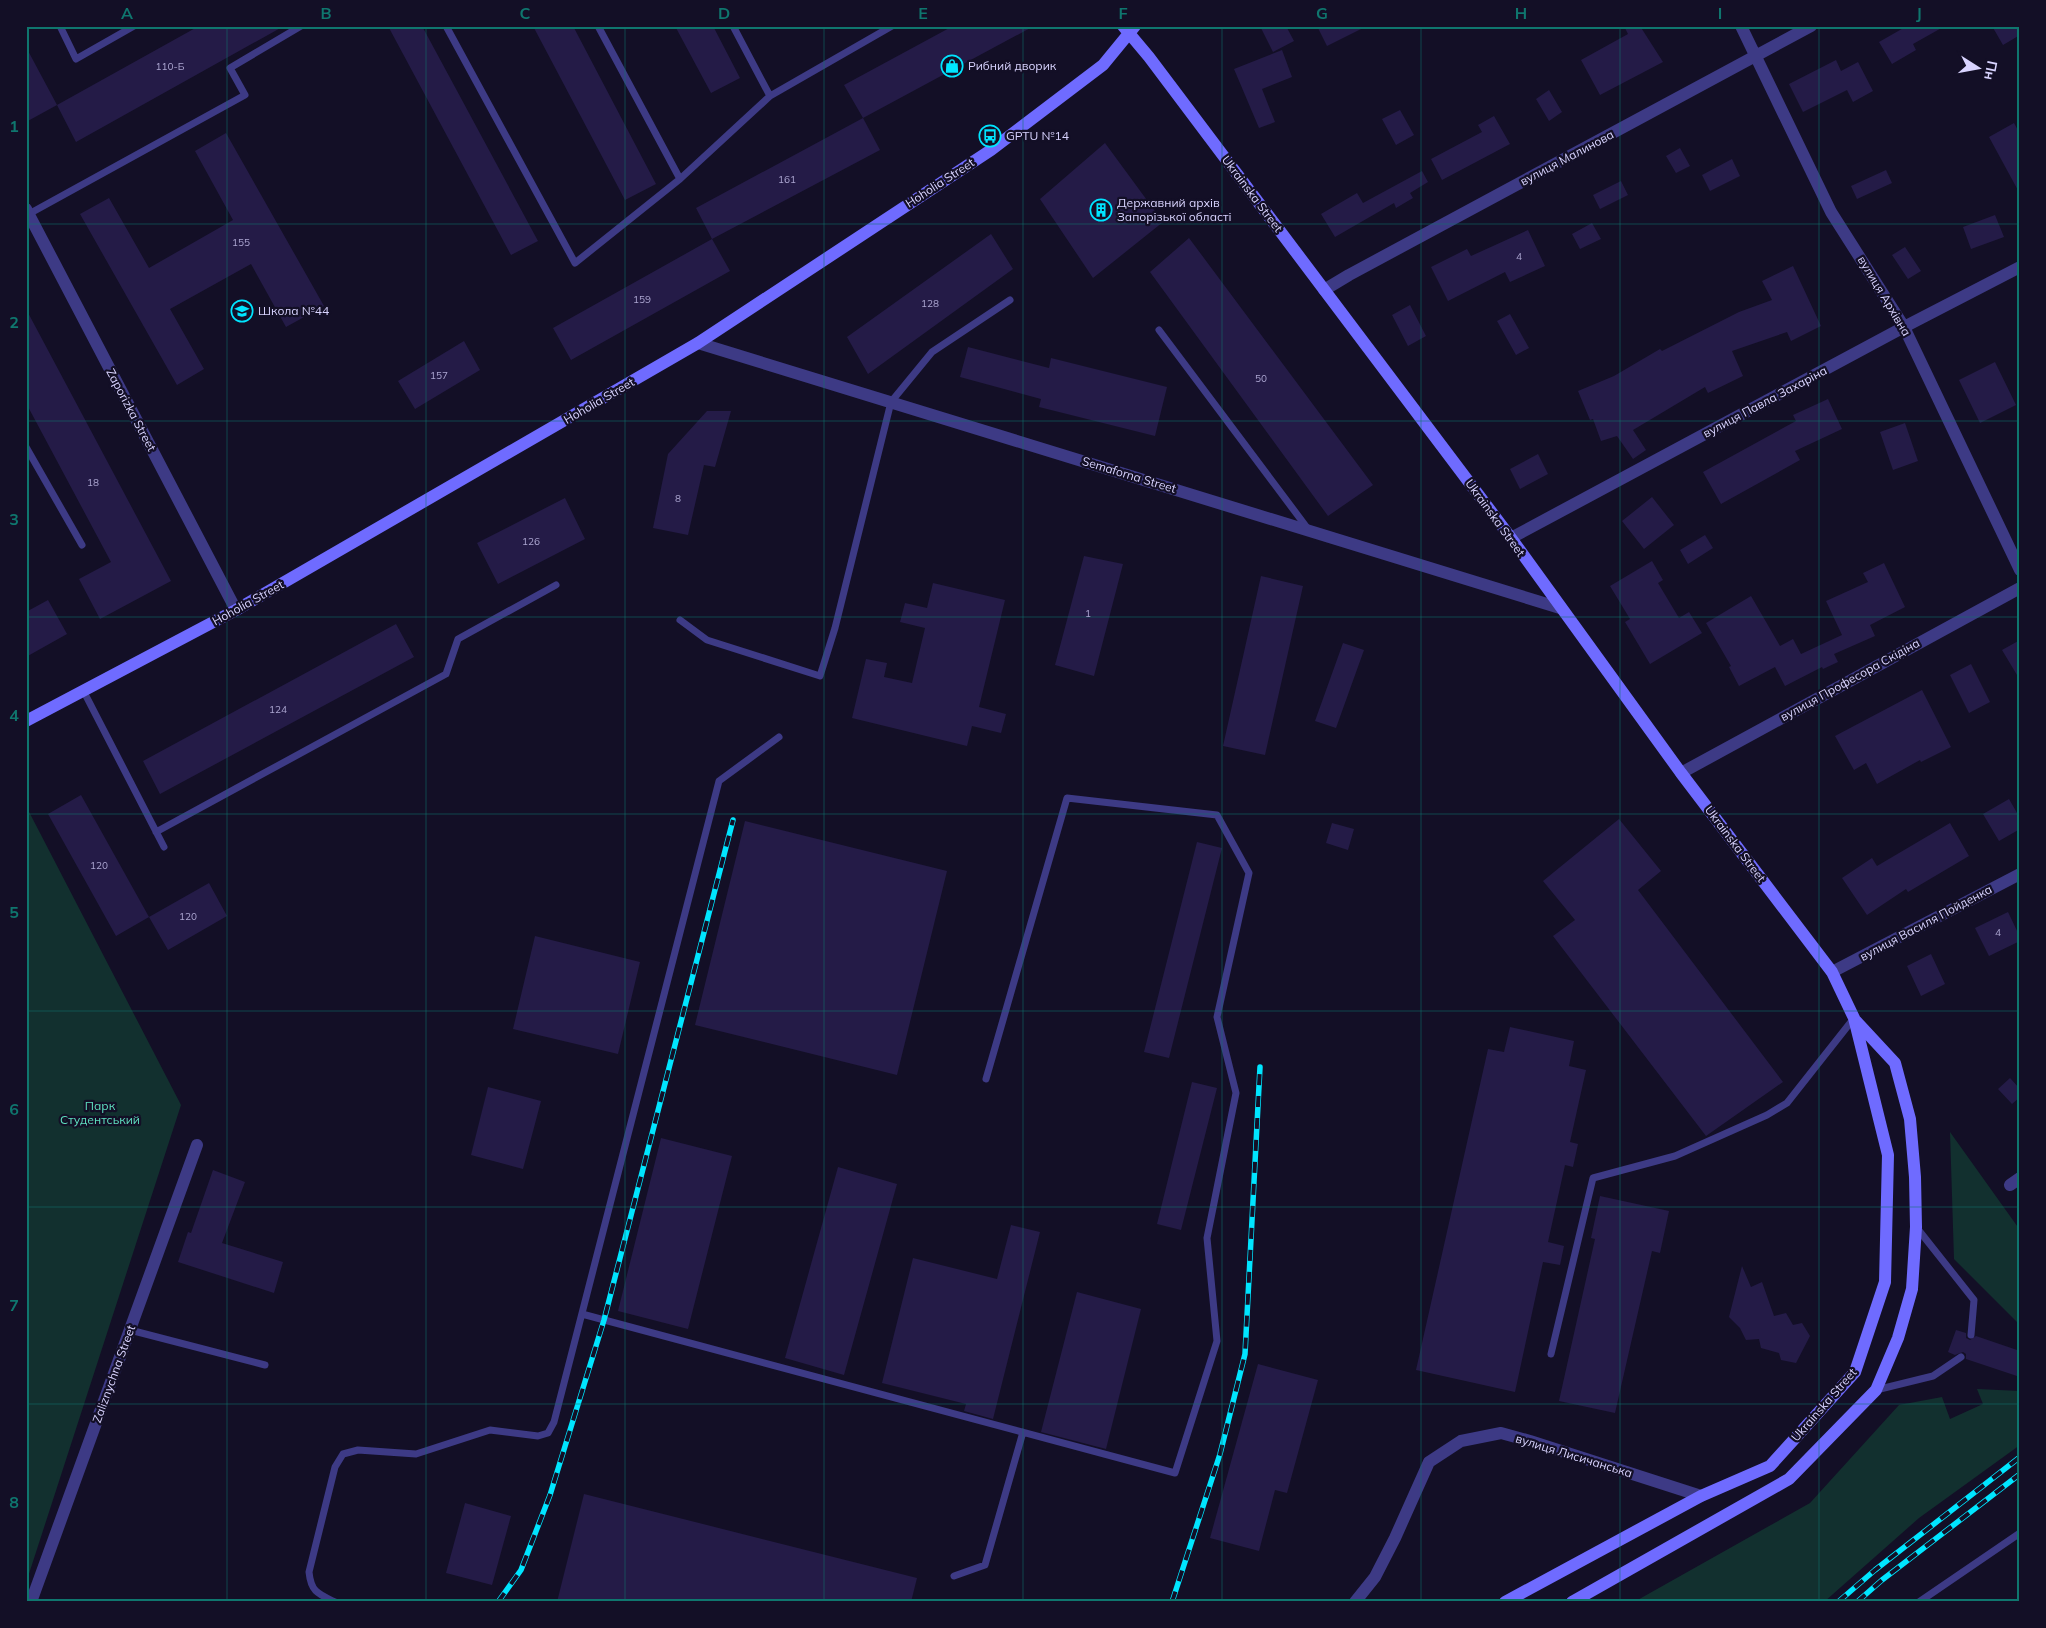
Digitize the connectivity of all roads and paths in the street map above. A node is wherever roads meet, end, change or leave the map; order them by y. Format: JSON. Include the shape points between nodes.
{"nodes":[{"id":1,"x":60,"y":26,"type":"edge"},
{"id":2,"x":134,"y":26,"type":"edge"},
{"id":3,"x":301,"y":26,"type":"edge"},
{"id":4,"x":446,"y":26,"type":"edge"},
{"id":5,"x":598,"y":26,"type":"edge"},
{"id":6,"x":733,"y":26,"type":"edge"},
{"id":7,"x":1741,"y":26,"type":"edge"},
{"id":8,"x":1811,"y":26,"type":"edge"},
{"id":9,"x":888,"y":27,"type":"edge"},
{"id":10,"x":1129,"y":29,"type":"edge"},
{"id":11,"x":1756,"y":56,"type":"junction"},
{"id":12,"x":770,"y":96,"type":"junction"},
{"id":13,"x":680,"y":179,"type":"junction"},
{"id":14,"x":27,"y":213,"type":"edge"},
{"id":15,"x":2020,"y":267,"type":"edge"},
{"id":16,"x":1324,"y":290,"type":"junction"},
{"id":17,"x":1010,"y":300,"type":"dead end"},
{"id":18,"x":1904,"y":327,"type":"junction"},
{"id":19,"x":1158,"y":330,"type":"dead end"},
{"id":20,"x":698,"y":344,"type":"junction"},
{"id":21,"x":891,"y":402,"type":"junction"},
{"id":22,"x":26,"y":447,"type":"edge"},
{"id":23,"x":1310,"y":531,"type":"junction"},
{"id":24,"x":1510,"y":538,"type":"junction"},
{"id":25,"x":82,"y":546,"type":"dead end"},
{"id":26,"x":2020,"y":570,"type":"edge"},
{"id":27,"x":556,"y":585,"type":"dead end"},
{"id":28,"x":2020,"y":588,"type":"edge"},
{"id":29,"x":1560,"y":608,"type":"junction"},
{"id":30,"x":236,"y":610,"type":"junction"},
{"id":31,"x":680,"y":620,"type":"dead end"},
{"id":32,"x":84,"y":692,"type":"junction"},
{"id":33,"x":26,"y":721,"type":"edge"},
{"id":34,"x":779,"y":737,"type":"dead end"},
{"id":35,"x":1681,"y":773,"type":"junction"},
{"id":36,"x":156,"y":832,"type":"junction"},
{"id":37,"x":164,"y":846,"type":"dead end"},
{"id":38,"x":2020,"y":874,"type":"edge"},
{"id":39,"x":1832,"y":972,"type":"junction"},
{"id":40,"x":1854,"y":1018,"type":"junction"},
{"id":41,"x":986,"y":1079,"type":"dead end"},
{"id":42,"x":198,"y":1146,"type":"dead end"},
{"id":43,"x":1916,"y":1227,"type":"junction"},
{"id":44,"x":582,"y":1314,"type":"junction"},
{"id":45,"x":130,"y":1330,"type":"junction"},
{"id":46,"x":1971,"y":1335,"type":"dead end"},
{"id":47,"x":1551,"y":1354,"type":"dead end"},
{"id":48,"x":1961,"y":1357,"type":"dead end"},
{"id":49,"x":265,"y":1365,"type":"dead end"},
{"id":50,"x":1876,"y":1390,"type":"junction"},
{"id":51,"x":1023,"y":1432,"type":"junction"},
{"id":52,"x":1701,"y":1496,"type":"junction"},
{"id":53,"x":2020,"y":1533,"type":"edge"},
{"id":54,"x":954,"y":1576,"type":"dead end"},
{"id":55,"x":31,"y":1602,"type":"edge"},
{"id":56,"x":335,"y":1602,"type":"edge"},
{"id":57,"x":1355,"y":1602,"type":"edge"},
{"id":58,"x":1505,"y":1602,"type":"edge"},
{"id":59,"x":1572,"y":1602,"type":"edge"},
{"id":60,"x":1919,"y":1602,"type":"edge"}],
"edges":[{"from":1,"to":2,"type":"lane","via":[[76,59]]},
{"from":3,"to":14,"type":"lane","via":[[230,68],[245,95]]},
{"from":4,"to":13,"type":"lane","via":[[575,263]]},
{"from":5,"to":13,"type":"lane"},
{"from":6,"to":12,"type":"lane"},
{"from":7,"to":11,"type":"street","name":"вулиця Архівна"},
{"from":8,"to":11,"type":"street","name":"вулиця Малинова"},
{"from":9,"to":12,"type":"lane"},
{"from":10,"to":16,"type":"main road","name":"Ukrainska Street"},
{"from":10,"to":20,"type":"main road","name":"Hoholia Street","via":[[1103,65],[991,150]]},
{"from":11,"to":16,"type":"street","name":"вулиця Малинова"},
{"from":11,"to":18,"type":"street","name":"вулиця Архівна","via":[[1831,212]]},
{"from":12,"to":13,"type":"lane"},
{"from":14,"to":30,"type":"street","name":"Zaporizka Street"},
{"from":15,"to":18,"type":"street","name":"вулиця Павла Захаріна"},
{"from":16,"to":24,"type":"main road","name":"Ukrainska Street"},
{"from":17,"to":21,"type":"lane","via":[[932,352]]},
{"from":18,"to":24,"type":"street","name":"вулиця Павла Захаріна"},
{"from":18,"to":26,"type":"street","name":"вулиця Архівна"},
{"from":19,"to":23,"type":"lane"},
{"from":20,"to":21,"type":"street","name":"Semaforna Street"},
{"from":20,"to":30,"type":"main road","name":"Hoholia Street"},
{"from":21,"to":23,"type":"street","name":"Semaforna Street"},
{"from":21,"to":31,"type":"lane","via":[[820,676],[707,640]]},
{"from":22,"to":25,"type":"lane"},
{"from":23,"to":29,"type":"street","name":"Semaforna Street"},
{"from":24,"to":29,"type":"main road","name":"Ukrainska Street"},
{"from":27,"to":36,"type":"lane","via":[[458,639],[446,674]]},
{"from":28,"to":35,"type":"street","name":"вулиця Професора Скідіна"},
{"from":29,"to":35,"type":"main road","name":"Ukrainska Street"},
{"from":30,"to":32,"type":"main road","name":"Hoholia Street"},
{"from":32,"to":33,"type":"main road","name":"Hoholia Street"},
{"from":32,"to":36,"type":"lane"},
{"from":34,"to":44,"type":"lane","via":[[719,781]]},
{"from":35,"to":39,"type":"main road","name":"Ukrainska Street"},
{"from":36,"to":37,"type":"lane"},
{"from":38,"to":39,"type":"street","name":"вулиця Василя Пойденка"},
{"from":39,"to":40,"type":"main road","name":"Ukrainska Street"},
{"from":40,"to":43,"type":"main road","name":"Ukrainska Street","via":[[1895,1063],[1910,1119]]},
{"from":40,"to":47,"type":"lane","via":[[1787,1103],[1674,1156],[1593,1178]]},
{"from":40,"to":52,"type":"main road","name":"Ukrainska Street","via":[[1888,1155],[1885,1282],[1855,1372],[1770,1466]]},
{"from":41,"to":51,"type":"lane","via":[[1067,798],[1217,815],[1249,873],[1217,1017],[1236,1093],[1208,1238],[1217,1341],[1175,1473]]},
{"from":42,"to":45,"type":"street","name":"Zaliznychna Street"},
{"from":43,"to":46,"type":"lane","via":[[1974,1300]]},
{"from":43,"to":50,"type":"main road","name":"Ukrainska Street","via":[[1912,1289],[1898,1338]]},
{"from":44,"to":51,"type":"lane"},
{"from":44,"to":56,"type":"lane","via":[[554,1422],[548,1433],[538,1436],[490,1430],[416,1454],[358,1450],[343,1454],[336,1467],[309,1572],[310,1584],[319,1594]]},
{"from":45,"to":49,"type":"lane"},
{"from":45,"to":55,"type":"street","name":"Zaliznychna Street"},
{"from":48,"to":50,"type":"lane","via":[[1933,1376]]},
{"from":50,"to":59,"type":"main road","name":"Ukrainska Street","via":[[1789,1479]]},
{"from":51,"to":54,"type":"lane","via":[[985,1565]]},
{"from":52,"to":57,"type":"street","name":"вулиця Лисичанська","via":[[1501,1434],[1460,1441],[1430,1462],[1375,1577]]},
{"from":52,"to":58,"type":"main road","name":"Ukrainska Street"},
{"from":53,"to":60,"type":"lane"}]}
